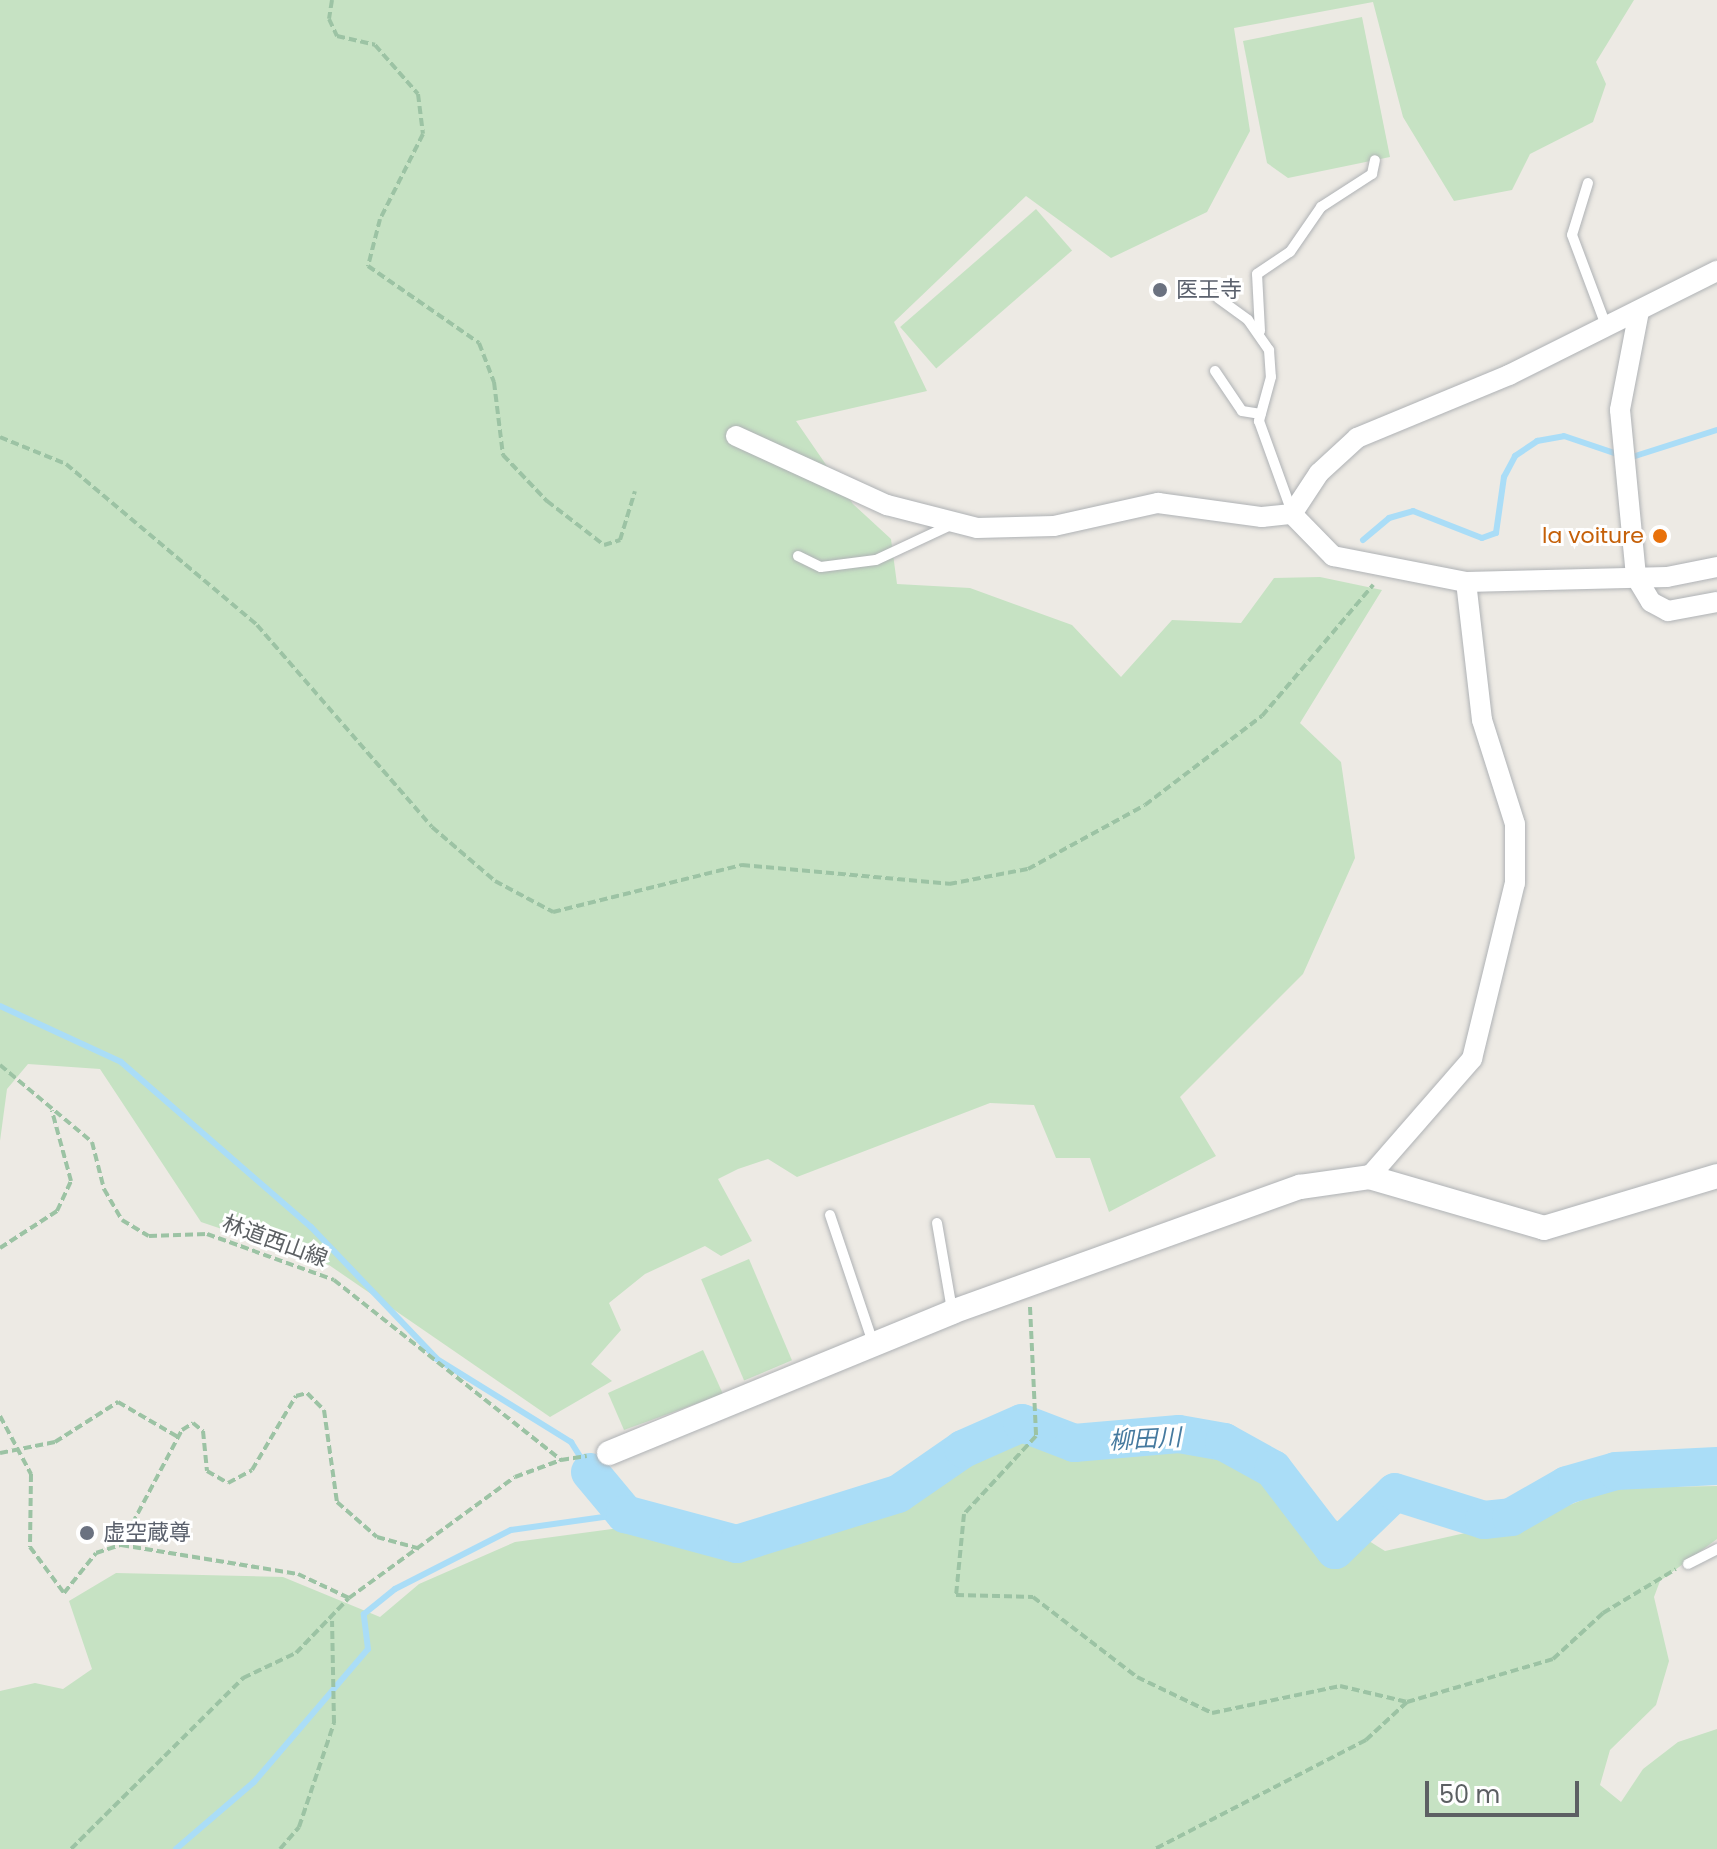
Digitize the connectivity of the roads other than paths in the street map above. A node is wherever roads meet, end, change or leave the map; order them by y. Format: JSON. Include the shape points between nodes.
{"nodes":[{"id":1,"x":1375,"y":160,"type":"dead end"},
{"id":2,"x":1588,"y":183,"type":"dead end"},
{"id":3,"x":1717,"y":271,"type":"edge"},
{"id":4,"x":1218,"y":298,"type":"dead end"},
{"id":5,"x":1639,"y":311,"type":"junction"},
{"id":6,"x":1607,"y":328,"type":"junction"},
{"id":7,"x":1260,"y":333,"type":"junction"},
{"id":8,"x":1215,"y":371,"type":"dead end"},
{"id":9,"x":1261,"y":414,"type":"junction"},
{"id":10,"x":736,"y":436,"type":"dead end"},
{"id":11,"x":1292,"y":514,"type":"junction"},
{"id":12,"x":954,"y":524,"type":"junction"},
{"id":13,"x":798,"y":556,"type":"dead end"},
{"id":14,"x":1717,"y":567,"type":"edge"},
{"id":15,"x":1636,"y":577,"type":"junction"},
{"id":16,"x":1466,"y":582,"type":"junction"},
{"id":17,"x":1717,"y":602,"type":"edge"},
{"id":18,"x":1717,"y":1176,"type":"edge"},
{"id":19,"x":1369,"y":1177,"type":"junction"},
{"id":20,"x":830,"y":1215,"type":"dead end"},
{"id":21,"x":937,"y":1223,"type":"dead end"},
{"id":22,"x":952,"y":1312,"type":"junction"},
{"id":23,"x":874,"y":1344,"type":"junction"},
{"id":24,"x":609,"y":1453,"type":"road end"},
{"id":25,"x":1717,"y":1549,"type":"edge"},
{"id":26,"x":1688,"y":1564,"type":"road end"}],
"edges":[{"from":1,"to":7,"type":"lane","via":[[1372,174],[1321,207],[1290,252],[1257,274]]},
{"from":2,"to":6,"type":"lane","via":[[1572,235]]},
{"from":3,"to":5,"type":"street"},
{"from":4,"to":7,"type":"lane"},
{"from":5,"to":6,"type":"street"},
{"from":5,"to":15,"type":"street","via":[[1620,410]]},
{"from":6,"to":11,"type":"street","via":[[1357,438],[1319,473]]},
{"from":7,"to":9,"type":"lane","via":[[1273,363]]},
{"from":8,"to":9,"type":"lane","via":[[1242,411]]},
{"from":9,"to":11,"type":"lane","via":[[1263,439]]},
{"from":10,"to":12,"type":"street","via":[[887,505]]},
{"from":11,"to":12,"type":"street","via":[[1262,517],[1158,503],[1024,530]]},
{"from":11,"to":16,"type":"street","via":[[1333,556],[1385,571]]},
{"from":12,"to":13,"type":"lane","via":[[876,560],[821,567]]},
{"from":14,"to":15,"type":"street"},
{"from":15,"to":16,"type":"street"},
{"from":15,"to":17,"type":"street","via":[[1651,602],[1668,611]]},
{"from":16,"to":19,"type":"street","via":[[1482,720],[1515,824],[1515,883],[1472,1059]]},
{"from":18,"to":19,"type":"street","via":[[1544,1228]]},
{"from":19,"to":22,"type":"street","via":[[1300,1187]]},
{"from":20,"to":23,"type":"lane"},
{"from":21,"to":22,"type":"lane"},
{"from":22,"to":23,"type":"street"},
{"from":23,"to":24,"type":"street"},
{"from":25,"to":26,"type":"lane"}]}
